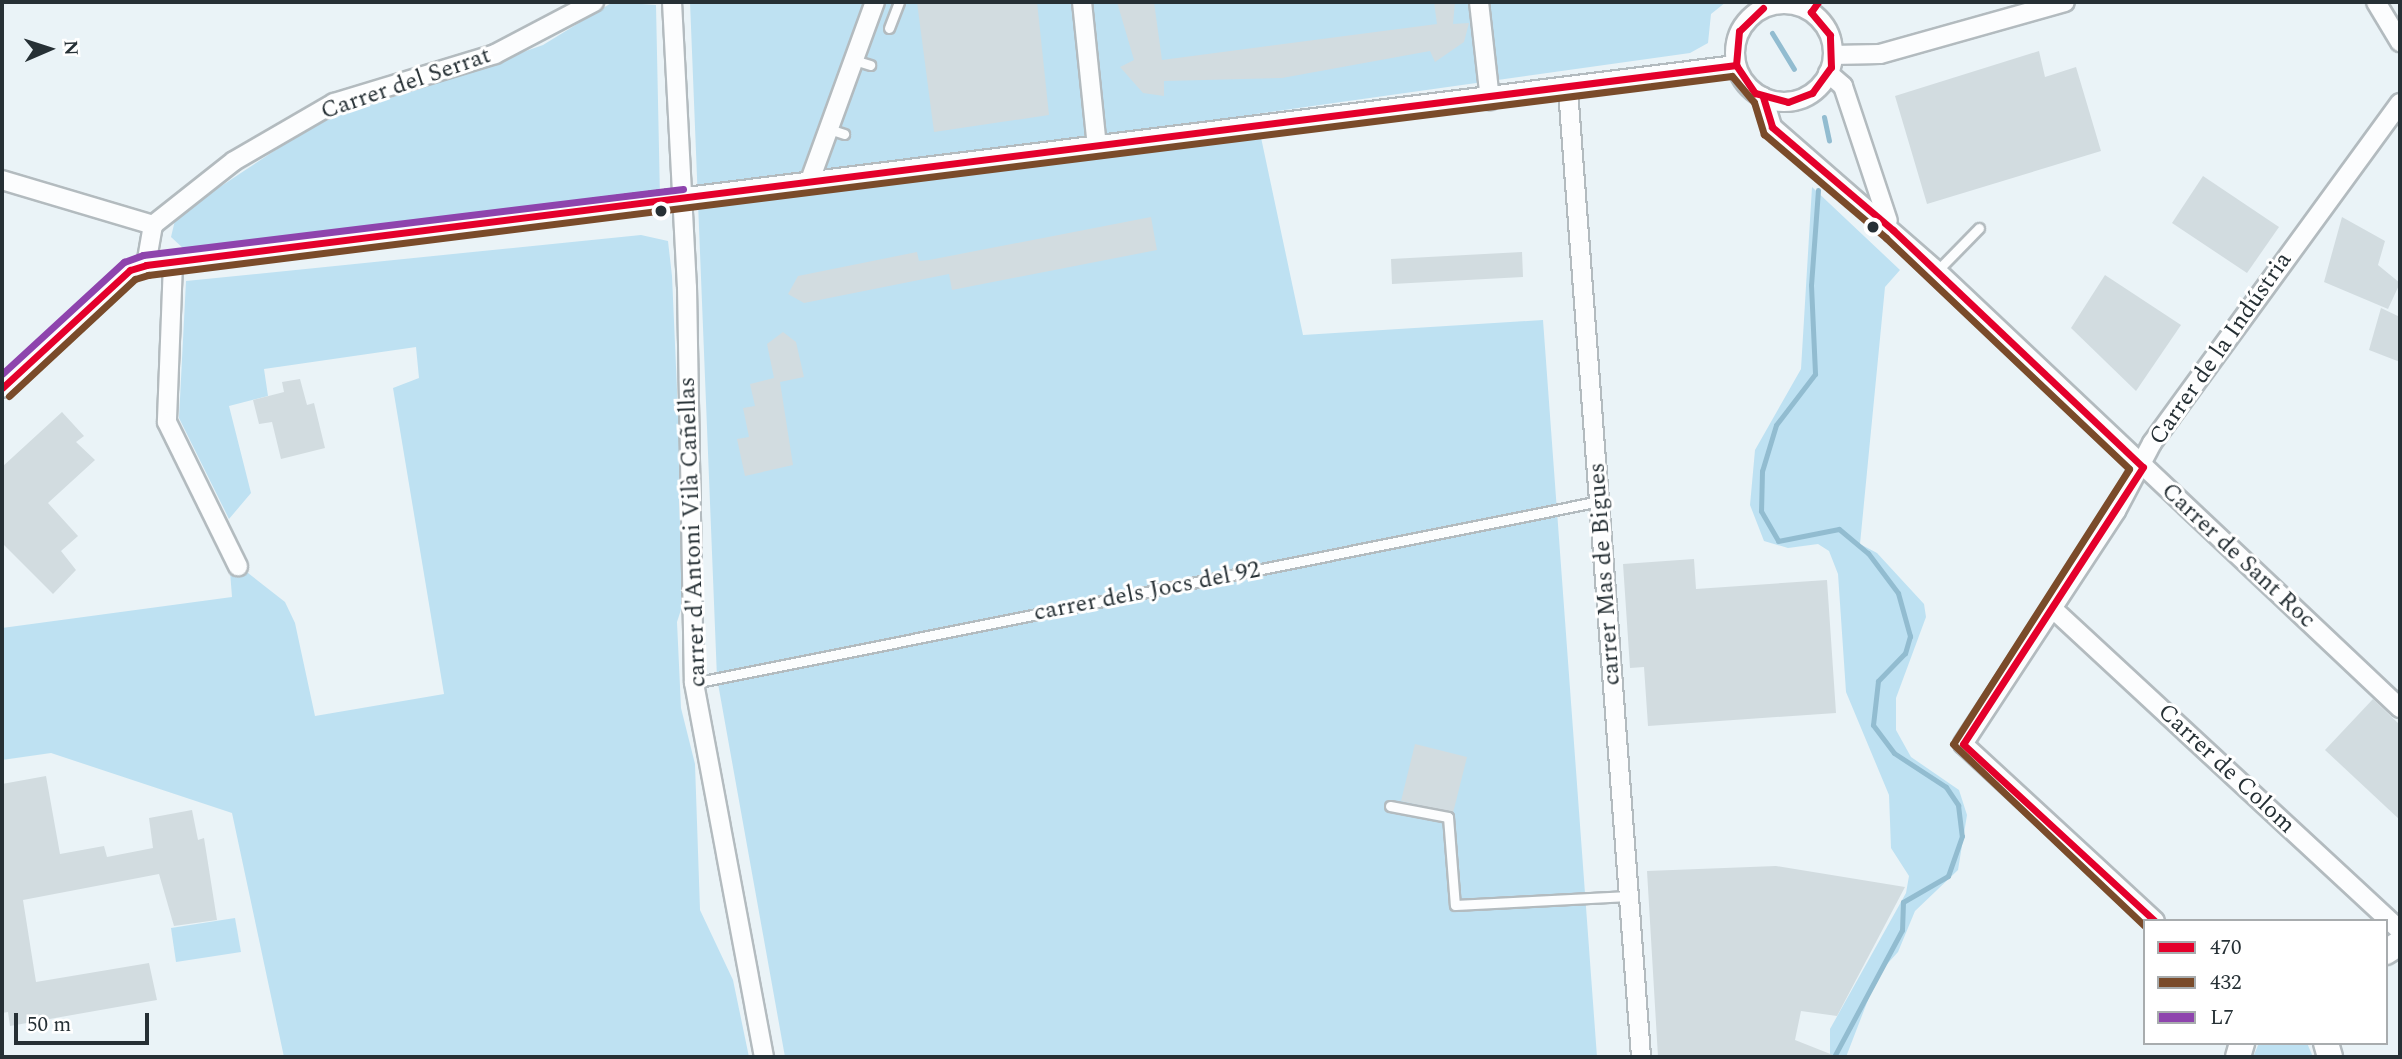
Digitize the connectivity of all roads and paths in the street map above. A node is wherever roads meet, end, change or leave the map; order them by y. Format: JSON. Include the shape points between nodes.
{"nodes":[{"id":1,"x":594,"y":2,"type":"edge"},
{"id":2,"x":672,"y":2,"type":"edge"},
{"id":3,"x":875,"y":2,"type":"edge"},
{"id":4,"x":899,"y":2,"type":"edge"},
{"id":5,"x":1082,"y":2,"type":"edge"},
{"id":6,"x":1479,"y":2,"type":"edge"},
{"id":7,"x":2065,"y":2,"type":"edge"},
{"id":8,"x":2376,"y":2,"type":"edge"},
{"id":9,"x":1763,"y":5,"type":"edge"},
{"id":10,"x":1815,"y":7,"type":"edge"},
{"id":11,"x":889,"y":28,"type":"dead end"},
{"id":12,"x":2400,"y":42,"type":"edge"},
{"id":13,"x":1833,"y":55,"type":"junction"},
{"id":14,"x":1736,"y":65,"type":"junction"},
{"id":15,"x":1828,"y":73,"type":"junction"},
{"id":16,"x":1568,"y":90,"type":"junction"},
{"id":17,"x":1763,"y":97,"type":"junction"},
{"id":18,"x":1490,"y":100,"type":"junction"},
{"id":19,"x":2400,"y":103,"type":"edge"},
{"id":20,"x":1097,"y":146,"type":"junction"},
{"id":21,"x":2,"y":180,"type":"edge"},
{"id":22,"x":809,"y":183,"type":"junction"},
{"id":23,"x":684,"y":200,"type":"junction"},
{"id":24,"x":153,"y":225,"type":"junction"},
{"id":25,"x":1979,"y":228,"type":"dead end"},
{"id":26,"x":1893,"y":230,"type":"junction"},
{"id":27,"x":173,"y":264,"type":"junction"},
{"id":28,"x":146,"y":265,"type":"junction"},
{"id":29,"x":1937,"y":271,"type":"junction"},
{"id":30,"x":2,"y":388,"type":"edge"},
{"id":31,"x":2143,"y":467,"type":"junction"},
{"id":32,"x":1600,"y":501,"type":"junction"},
{"id":33,"x":238,"y":566,"type":"dead end"},
{"id":34,"x":2052,"y":608,"type":"junction"},
{"id":35,"x":694,"y":682,"type":"junction"},
{"id":36,"x":2400,"y":708,"type":"edge"},
{"id":37,"x":1390,"y":806,"type":"dead end"},
{"id":38,"x":1629,"y":896,"type":"junction"},
{"id":39,"x":2153,"y":919,"type":"edge"},
{"id":40,"x":2400,"y":930,"type":"edge"},
{"id":41,"x":764,"y":1057,"type":"edge"},
{"id":42,"x":1641,"y":1057,"type":"edge"}],
"edges":[{"from":1,"to":24,"type":"street","name":"Carrer del Serrat","via":[[495,54],[334,103],[234,161]]},
{"from":2,"to":23,"type":"street","name":"carrer d'Antoni Vilà Cañellas"},
{"from":3,"to":22,"type":"street","via":[[862,63],[836,131]]},
{"from":4,"to":11,"type":"lane"},
{"from":5,"to":20,"type":"street"},
{"from":6,"to":18,"type":"street"},
{"from":7,"to":13,"type":"street","via":[[1880,54]]},
{"from":8,"to":12,"type":"street"},
{"from":9,"to":10,"type":"street"},
{"from":9,"to":14,"type":"street","via":[[1739,31]]},
{"from":10,"to":13,"type":"street"},
{"from":13,"to":15,"type":"street"},
{"from":14,"to":16,"type":"street"},
{"from":14,"to":17,"type":"street"},
{"from":15,"to":17,"type":"street","via":[[1805,98]]},
{"from":15,"to":26,"type":"street","name":"Carrer de Sant Roc","via":[[1843,86]]},
{"from":16,"to":18,"type":"street"},
{"from":16,"to":32,"type":"street","name":"carrer Mas de Bigues"},
{"from":17,"to":26,"type":"street","name":"Carrer de Sant Roc","via":[[1772,127]]},
{"from":18,"to":20,"type":"street"},
{"from":19,"to":31,"type":"street","name":"Carrer de la Indústria","via":[[2152,443]]},
{"from":20,"to":22,"type":"street"},
{"from":21,"to":24,"type":"street"},
{"from":22,"to":23,"type":"street"},
{"from":23,"to":27,"type":"street"},
{"from":23,"to":35,"type":"street","name":"carrer d'Antoni Vilà Cañellas"},
{"from":24,"to":28,"type":"street"},
{"from":25,"to":29,"type":"lane"},
{"from":26,"to":29,"type":"street","name":"Carrer de Sant Roc"},
{"from":27,"to":28,"type":"street"},
{"from":27,"to":33,"type":"street","via":[[167,422]]},
{"from":28,"to":30,"type":"street","via":[[130,270]]},
{"from":29,"to":31,"type":"street","name":"Carrer de Sant Roc"},
{"from":31,"to":34,"type":"street","name":"Carrer de la Indústria"},
{"from":31,"to":36,"type":"street","name":"Carrer de Sant Roc"},
{"from":32,"to":35,"type":"lane","name":"carrer dels Jocs del 92"},
{"from":32,"to":38,"type":"street","name":"carrer Mas de Bigues"},
{"from":34,"to":39,"type":"street","name":"Carrer de la Indústria","via":[[1963,744]]},
{"from":34,"to":40,"type":"street","name":"Carrer de Colom"},
{"from":35,"to":41,"type":"street","name":"carrer d'Antoni Vilà Cañellas"},
{"from":37,"to":38,"type":"lane","via":[[1448,817],[1455,905]]},
{"from":38,"to":42,"type":"street","name":"carrer Mas de Bigues"}]}
